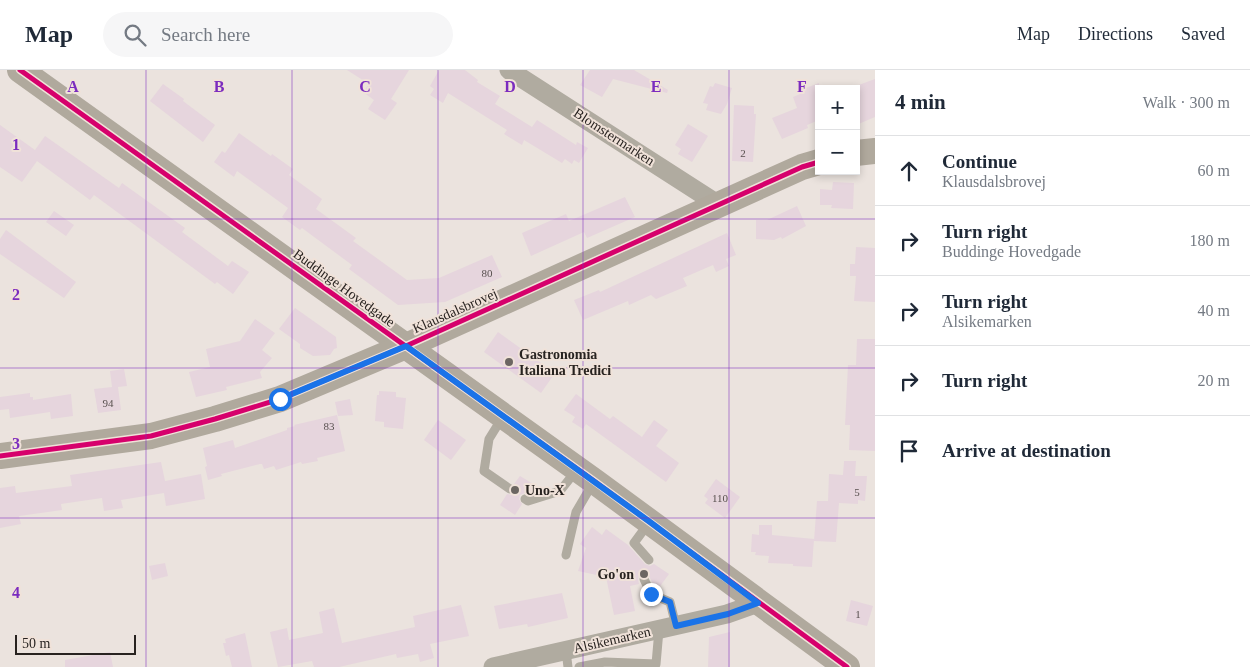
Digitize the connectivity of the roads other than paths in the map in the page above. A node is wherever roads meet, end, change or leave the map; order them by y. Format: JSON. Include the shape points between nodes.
{"nodes":[{"id":1,"x":20,"y":70,"type":"edge"},
{"id":2,"x":510,"y":70,"type":"edge"},
{"id":3,"x":875,"y":151,"type":"edge"},
{"id":4,"x":860,"y":153,"type":"edge"},
{"id":5,"x":815,"y":163,"type":"edge"},
{"id":6,"x":719,"y":205,"type":"junction"},
{"id":7,"x":406,"y":346,"type":"junction"},
{"id":8,"x":503,"y":416,"type":"junction"},
{"id":9,"x":0,"y":456,"type":"edge"},
{"id":10,"x":586,"y":475,"type":"junction"},
{"id":11,"x":510,"y":489,"type":"dead end"},
{"id":12,"x":525,"y":499,"type":"dead end"},
{"id":13,"x":650,"y":522,"type":"junction"},
{"id":14,"x":566,"y":555,"type":"dead end"},
{"id":15,"x":649,"y":560,"type":"dead end"},
{"id":16,"x":644,"y":579,"type":"dead end"},
{"id":17,"x":758,"y":603,"type":"junction"},
{"id":18,"x":668,"y":628,"type":"junction"},
{"id":19,"x":567,"y":659,"type":"edge"},
{"id":20,"x":493,"y":667,"type":"edge"},
{"id":21,"x":579,"y":667,"type":"edge"},
{"id":22,"x":847,"y":667,"type":"edge"}],
"edges":[{"from":1,"to":7,"type":"street","name":"Buddinge Hovedgade"},
{"from":2,"to":6,"type":"street","name":"Blomstermarken"},
{"from":3,"to":4,"type":"street"},
{"from":5,"to":6,"type":"street","name":"Klausdalsbrovej"},
{"from":6,"to":7,"type":"street","name":"Klausdalsbrovej"},
{"from":7,"to":8,"type":"street","name":"Buddinge Hovedgade"},
{"from":7,"to":9,"type":"street","name":"Klausdalsbrovej","via":[[280,399],[215,419],[151,436]]},
{"from":8,"to":10,"type":"street","name":"Buddinge Hovedgade"},
{"from":8,"to":11,"type":"lane","via":[[489,439],[484,471]]},
{"from":10,"to":12,"type":"lane","via":[[560,490],[528,501]]},
{"from":10,"to":13,"type":"street","name":"Buddinge Hovedgade"},
{"from":10,"to":14,"type":"lane"},
{"from":13,"to":15,"type":"lane","via":[[634,542]]},
{"from":13,"to":17,"type":"street","name":"Buddinge Hovedgade"},
{"from":16,"to":18,"type":"lane","via":[[651,594],[670,602]]},
{"from":17,"to":18,"type":"street","name":"Alsikemarken","via":[[728,614]]},
{"from":17,"to":22,"type":"street","name":"Buddinge Hovedgade"},
{"from":18,"to":19,"type":"street","name":"Alsikemarken"},
{"from":18,"to":21,"type":"lane","via":[[656,664],[605,662]]},
{"from":19,"to":20,"type":"street","name":"Alsikemarken"}]}
